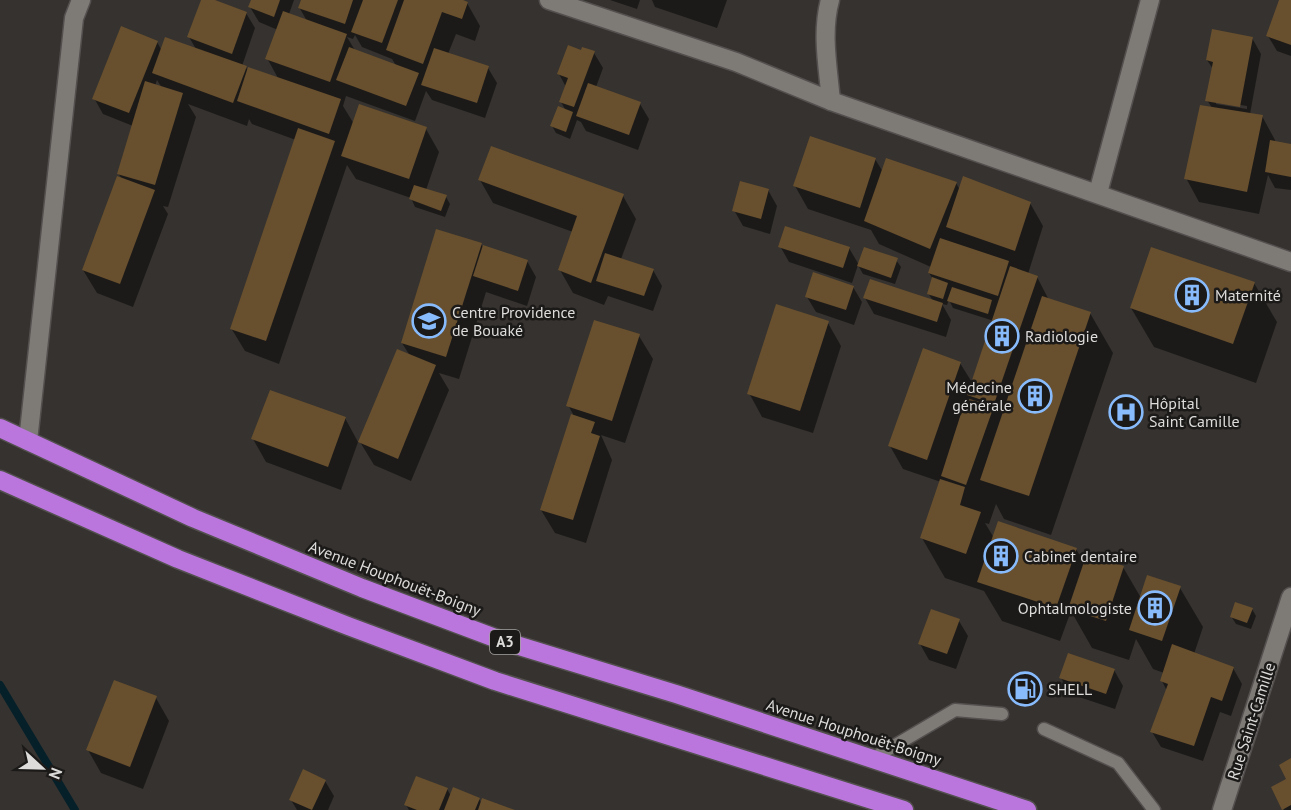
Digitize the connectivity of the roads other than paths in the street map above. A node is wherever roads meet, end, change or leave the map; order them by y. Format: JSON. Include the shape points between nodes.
{"nodes":[{"id":1,"x":81,"y":0,"type":"edge"},
{"id":2,"x":549,"y":0,"type":"edge"},
{"id":3,"x":830,"y":0,"type":"edge"},
{"id":4,"x":1150,"y":0,"type":"edge"},
{"id":5,"x":831,"y":101,"type":"junction"},
{"id":6,"x":1098,"y":194,"type":"junction"},
{"id":7,"x":1291,"y":262,"type":"edge"},
{"id":8,"x":0,"y":428,"type":"edge"},
{"id":9,"x":28,"y":441,"type":"junction"},
{"id":10,"x":0,"y":480,"type":"edge"},
{"id":11,"x":1291,"y":597,"type":"edge"},
{"id":12,"x":1002,"y":714,"type":"dead end"},
{"id":13,"x":1044,"y":729,"type":"dead end"},
{"id":14,"x":872,"y":759,"type":"junction"},
{"id":15,"x":887,"y":807,"type":"edge"},
{"id":16,"x":904,"y":810,"type":"edge"},
{"id":17,"x":1027,"y":810,"type":"edge"},
{"id":18,"x":1154,"y":810,"type":"edge"},
{"id":19,"x":1222,"y":810,"type":"edge"}],
"edges":[{"from":1,"to":9,"type":"street","via":[[74,18]]},
{"from":2,"to":5,"type":"street","via":[[736,62]]},
{"from":3,"to":5,"type":"street","via":[[825,44]]},
{"from":4,"to":6,"type":"street"},
{"from":5,"to":6,"type":"street"},
{"from":6,"to":7,"type":"street"},
{"from":8,"to":9,"type":"highway","name":"Avenue Houphouët-Boigny","number":"A3"},
{"from":9,"to":14,"type":"highway","name":"Avenue Houphouët-Boigny","number":"A3","via":[[193,518],[492,637]]},
{"from":10,"to":15,"type":"highway","number":"A3","via":[[178,559],[495,681]]},
{"from":11,"to":19,"type":"street","name":"Rue Saint-Camille"},
{"from":12,"to":14,"type":"lane","via":[[955,710]]},
{"from":13,"to":18,"type":"lane","via":[[1118,763]]},
{"from":14,"to":17,"type":"highway","name":"Avenue Houphouët-Boigny","number":"A3"},
{"from":15,"to":16,"type":"highway","number":"A3"}]}
